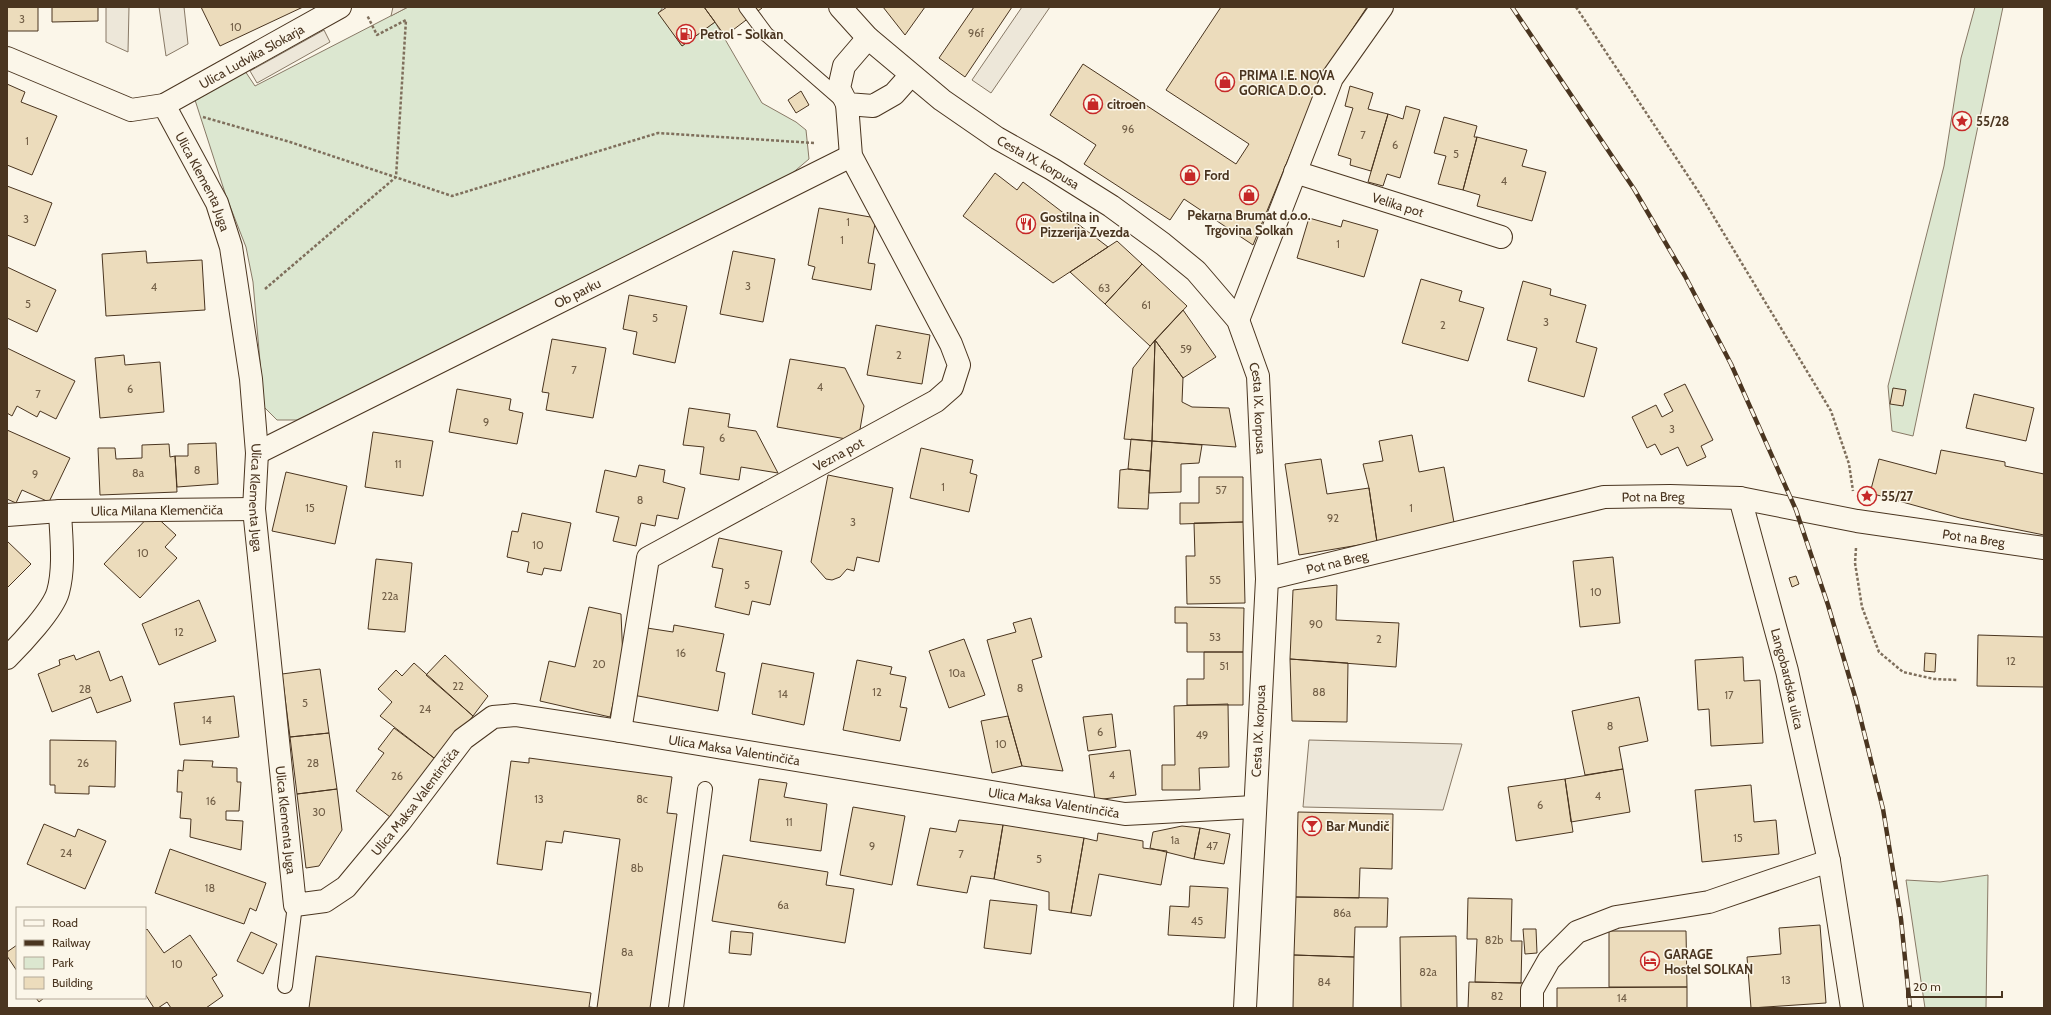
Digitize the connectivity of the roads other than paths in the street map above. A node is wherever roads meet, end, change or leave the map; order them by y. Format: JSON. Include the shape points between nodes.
{"nodes":[{"id":1,"x":340,"y":7,"type":"edge"},
{"id":2,"x":746,"y":7,"type":"edge"},
{"id":3,"x":840,"y":7,"type":"edge"},
{"id":4,"x":1382,"y":7,"type":"edge"},
{"id":5,"x":868,"y":38,"type":"junction"},
{"id":6,"x":7,"y":58,"type":"edge"},
{"id":7,"x":910,"y":76,"type":"junction"},
{"id":8,"x":847,"y":104,"type":"junction"},
{"id":9,"x":164,"y":106,"type":"junction"},
{"id":10,"x":850,"y":151,"type":"junction"},
{"id":11,"x":1295,"y":172,"type":"junction"},
{"id":12,"x":1501,"y":237,"type":"dead end"},
{"id":13,"x":1238,"y":320,"type":"junction"},
{"id":14,"x":257,"y":453,"type":"junction"},
{"id":15,"x":1740,"y":498,"type":"junction"},
{"id":16,"x":254,"y":508,"type":"junction"},
{"id":17,"x":60,"y":511,"type":"junction"},
{"id":18,"x":7,"y":515,"type":"edge"},
{"id":19,"x":2044,"y":548,"type":"edge"},
{"id":20,"x":1267,"y":578,"type":"junction"},
{"id":21,"x":7,"y":658,"type":"edge"},
{"id":22,"x":620,"y":731,"type":"junction"},
{"id":23,"x":705,"y":789,"type":"dead end"},
{"id":24,"x":1254,"y":807,"type":"junction"},
{"id":25,"x":1829,"y":861,"type":"junction"},
{"id":26,"x":295,"y":906,"type":"junction"},
{"id":27,"x":285,"y":986,"type":"dead end"},
{"id":28,"x":676,"y":1008,"type":"edge"},
{"id":29,"x":1245,"y":1008,"type":"edge"},
{"id":30,"x":1532,"y":1008,"type":"edge"},
{"id":31,"x":1852,"y":1008,"type":"edge"}],
"edges":[{"from":1,"to":9,"type":"street","name":"Ulica Ludvika Slokarja"},
{"from":2,"to":8,"type":"lane","via":[[766,34]]},
{"from":3,"to":5,"type":"street","name":"Cesta IX. korpusa"},
{"from":4,"to":11,"type":"street","via":[[1332,78]]},
{"from":5,"to":7,"type":"street","name":"Cesta IX. korpusa"},
{"from":5,"to":8,"type":"street","via":[[844,66],[839,88]]},
{"from":6,"to":9,"type":"street","via":[[131,110]]},
{"from":7,"to":8,"type":"street","via":[[894,94],[873,106]]},
{"from":7,"to":13,"type":"street","name":"Cesta IX. korpusa","via":[[997,138],[1104,202],[1163,244],[1196,271]]},
{"from":8,"to":10,"type":"street"},
{"from":9,"to":14,"type":"street","name":"Ulica Klementa Juga","via":[[217,203],[231,247],[251,379]]},
{"from":10,"to":14,"type":"street","name":"Ob parku"},
{"from":10,"to":22,"type":"street","name":"Vezna pot","via":[[951,344],[959,365],[952,387],[936,401],[648,558]]},
{"from":11,"to":12,"type":"street","name":"Velika pot"},
{"from":11,"to":13,"type":"street"},
{"from":13,"to":20,"type":"street","name":"Cesta IX. korpusa","via":[[1258,376]]},
{"from":14,"to":16,"type":"street","name":"Ulica Klementa Juga"},
{"from":15,"to":19,"type":"street","name":"Pot na Breg","via":[[1857,521]]},
{"from":15,"to":20,"type":"street","name":"Pot na Breg","via":[[1604,497]]},
{"from":15,"to":25,"type":"street","name":"Langobardska ulica","via":[[1787,671]]},
{"from":16,"to":17,"type":"street","name":"Ulica Milana Klemenčiča"},
{"from":16,"to":26,"type":"street","name":"Ulica Klementa Juga"},
{"from":17,"to":18,"type":"street","name":"Ulica Milana Klemenčiča"},
{"from":17,"to":21,"type":"street","via":[[61,565],[58,592],[42,619]]},
{"from":20,"to":24,"type":"street","name":"Cesta IX. korpusa"},
{"from":22,"to":24,"type":"street","name":"Ulica Maksa Valentinčiča","via":[[1125,814]]},
{"from":22,"to":26,"type":"street","name":"Ulica Maksa Valentinčiča","via":[[515,715],[493,718],[463,739],[400,822],[346,887],[326,901]]},
{"from":23,"to":28,"type":"lane"},
{"from":24,"to":29,"type":"street","name":"Cesta IX. korpusa"},
{"from":25,"to":30,"type":"street","via":[[1709,902],[1616,917],[1577,932],[1549,960],[1532,990]]},
{"from":25,"to":31,"type":"street","name":"Langobardska ulica"},
{"from":26,"to":27,"type":"lane"}]}
